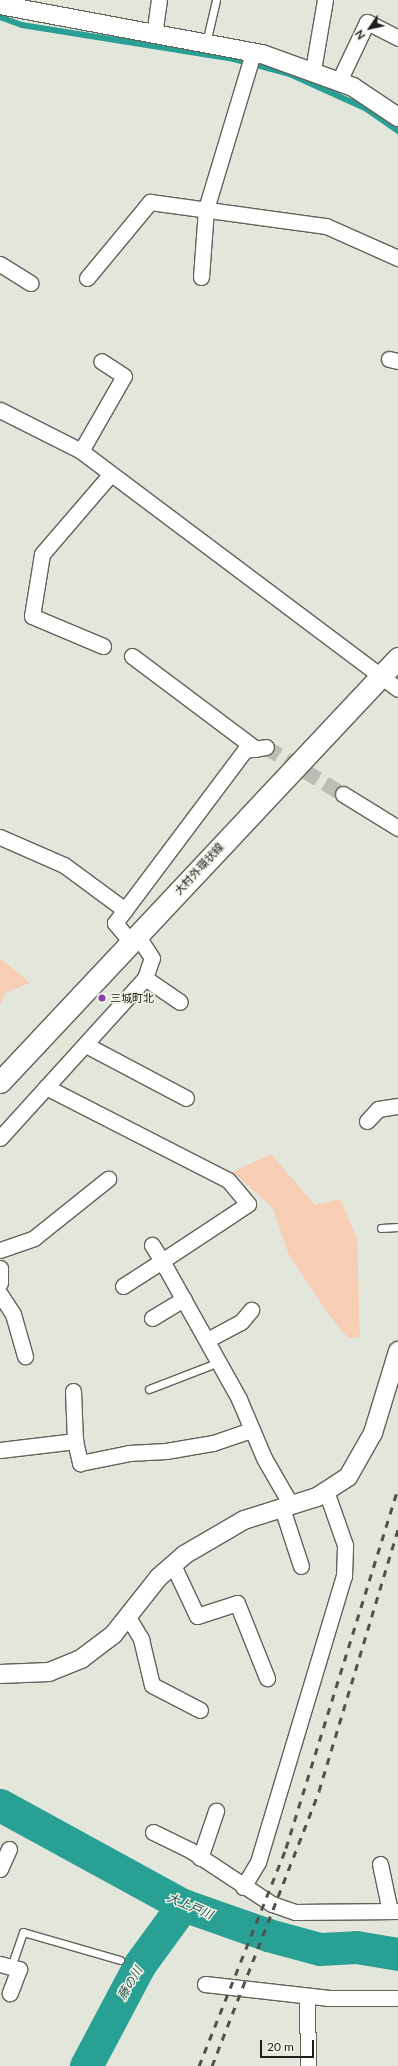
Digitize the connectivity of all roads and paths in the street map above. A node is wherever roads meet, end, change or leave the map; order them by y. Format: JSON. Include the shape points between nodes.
{"nodes":[{"id":1,"x":159,"y":0,"type":"edge"},
{"id":2,"x":216,"y":0,"type":"edge"},
{"id":3,"x":325,"y":0,"type":"edge"},
{"id":4,"x":1,"y":8,"type":"edge"},
{"id":5,"x":154,"y":35,"type":"junction"},
{"id":6,"x":398,"y":38,"type":"edge"},
{"id":7,"x":206,"y":44,"type":"junction"},
{"id":8,"x":253,"y":53,"type":"junction"},
{"id":9,"x":313,"y":70,"type":"junction"},
{"id":10,"x":339,"y":81,"type":"junction"},
{"id":11,"x":398,"y":118,"type":"edge"},
{"id":12,"x":206,"y":209,"type":"junction"},
{"id":13,"x":398,"y":258,"type":"edge"},
{"id":14,"x":0,"y":264,"type":"edge"},
{"id":15,"x":201,"y":277,"type":"dead end"},
{"id":16,"x":87,"y":278,"type":"dead end"},
{"id":17,"x":31,"y":283,"type":"dead end"},
{"id":18,"x":101,"y":361,"type":"dead end"},
{"id":19,"x":0,"y":410,"type":"edge"},
{"id":20,"x":81,"y":451,"type":"junction"},
{"id":21,"x":110,"y":475,"type":"junction"},
{"id":22,"x":103,"y":646,"type":"dead end"},
{"id":23,"x":132,"y":656,"type":"dead end"},
{"id":24,"x":398,"y":658,"type":"edge"},
{"id":25,"x":390,"y":676,"type":"edge"},
{"id":26,"x":398,"y":689,"type":"edge"},
{"id":27,"x":342,"y":794,"type":"tunnel mouth"},
{"id":28,"x":398,"y":828,"type":"edge"},
{"id":29,"x":0,"y":838,"type":"edge"},
{"id":30,"x":125,"y":910,"type":"junction"},
{"id":31,"x":134,"y":938,"type":"junction"},
{"id":32,"x":145,"y":978,"type":"junction"},
{"id":33,"x":180,"y":1002,"type":"dead end"},
{"id":34,"x":86,"y":1045,"type":"junction"},
{"id":35,"x":0,"y":1082,"type":"edge"},
{"id":36,"x":46,"y":1087,"type":"junction"},
{"id":37,"x":186,"y":1098,"type":"dead end"},
{"id":38,"x":398,"y":1106,"type":"edge"},
{"id":39,"x":366,"y":1120,"type":"dead end"},
{"id":40,"x":0,"y":1138,"type":"edge"},
{"id":41,"x":108,"y":1179,"type":"dead end"},
{"id":42,"x":398,"y":1227,"type":"edge"},
{"id":43,"x":381,"y":1228,"type":"dead end"},
{"id":44,"x":152,"y":1245,"type":"dead end"},
{"id":45,"x":0,"y":1250,"type":"edge"},
{"id":46,"x":162,"y":1261,"type":"junction"},
{"id":47,"x":0,"y":1268,"type":"edge"},
{"id":48,"x":0,"y":1283,"type":"edge"},
{"id":49,"x":123,"y":1286,"type":"dead end"},
{"id":50,"x":0,"y":1294,"type":"edge"},
{"id":51,"x":184,"y":1299,"type":"junction"},
{"id":52,"x":251,"y":1310,"type":"dead end"},
{"id":53,"x":152,"y":1318,"type":"dead end"},
{"id":54,"x":207,"y":1340,"type":"junction"},
{"id":55,"x":398,"y":1351,"type":"edge"},
{"id":56,"x":25,"y":1356,"type":"dead end"},
{"id":57,"x":219,"y":1362,"type":"junction"},
{"id":58,"x":149,"y":1389,"type":"dead end"},
{"id":59,"x":73,"y":1391,"type":"dead end"},
{"id":60,"x":251,"y":1430,"type":"junction"},
{"id":61,"x":75,"y":1441,"type":"junction"},
{"id":62,"x":0,"y":1450,"type":"edge"},
{"id":63,"x":326,"y":1492,"type":"junction"},
{"id":64,"x":286,"y":1506,"type":"junction"},
{"id":65,"x":173,"y":1565,"type":"junction"},
{"id":66,"x":301,"y":1566,"type":"dead end"},
{"id":67,"x":128,"y":1617,"type":"junction"},
{"id":68,"x":0,"y":1674,"type":"edge"},
{"id":69,"x":267,"y":1678,"type":"dead end"},
{"id":70,"x":200,"y":1710,"type":"dead end"},
{"id":71,"x":216,"y":1811,"type":"dead end"},
{"id":72,"x":153,"y":1832,"type":"dead end"},
{"id":73,"x":10,"y":1849,"type":"dead end"},
{"id":74,"x":200,"y":1858,"type":"junction"},
{"id":75,"x":380,"y":1864,"type":"dead end"},
{"id":76,"x":0,"y":1869,"type":"edge"},
{"id":77,"x":243,"y":1886,"type":"junction"},
{"id":78,"x":394,"y":1911,"type":"edge"},
{"id":79,"x":120,"y":1960,"type":"dead end"},
{"id":80,"x":6,"y":1965,"type":"edge"},
{"id":81,"x":205,"y":1984,"type":"dead end"},
{"id":82,"x":10,"y":1993,"type":"dead end"},
{"id":83,"x":307,"y":1996,"type":"junction"},
{"id":84,"x":398,"y":1998,"type":"edge"},
{"id":85,"x":308,"y":2066,"type":"edge"}],
"edges":[{"from":1,"to":5,"type":"street"},
{"from":2,"to":7,"type":"lane"},
{"from":3,"to":9,"type":"street"},
{"from":4,"to":5,"type":"street"},
{"from":5,"to":7,"type":"street"},
{"from":6,"to":10,"type":"street","via":[[367,22]]},
{"from":7,"to":8,"type":"street"},
{"from":8,"to":9,"type":"street"},
{"from":8,"to":12,"type":"street"},
{"from":9,"to":10,"type":"street"},
{"from":10,"to":11,"type":"street"},
{"from":12,"to":13,"type":"street","via":[[326,226]]},
{"from":12,"to":15,"type":"street"},
{"from":12,"to":16,"type":"street","via":[[150,202]]},
{"from":14,"to":17,"type":"street"},
{"from":18,"to":20,"type":"street","via":[[124,376]]},
{"from":19,"to":20,"type":"street"},
{"from":20,"to":21,"type":"street"},
{"from":21,"to":22,"type":"street","via":[[42,554],[32,616]]},
{"from":21,"to":25,"type":"street"},
{"from":23,"to":30,"type":"street","via":[[261,748],[244,750]]},
{"from":24,"to":25,"type":"main road","name":"大村外環状線"},
{"from":25,"to":26,"type":"street"},
{"from":25,"to":31,"type":"main road","name":"大村外環状線"},
{"from":27,"to":28,"type":"street"},
{"from":29,"to":30,"type":"street","via":[[64,865]]},
{"from":30,"to":31,"type":"street","via":[[115,923]]},
{"from":31,"to":32,"type":"street","via":[[152,958]]},
{"from":31,"to":35,"type":"main road","name":"大村外環状線"},
{"from":32,"to":33,"type":"street"},
{"from":32,"to":34,"type":"street"},
{"from":34,"to":36,"type":"street"},
{"from":34,"to":37,"type":"street"},
{"from":36,"to":40,"type":"street"},
{"from":36,"to":46,"type":"street","via":[[228,1180],[248,1204]]},
{"from":38,"to":39,"type":"street","via":[[378,1109]]},
{"from":41,"to":45,"type":"street","via":[[34,1238]]},
{"from":42,"to":43,"type":"lane"},
{"from":44,"to":46,"type":"street"},
{"from":46,"to":49,"type":"street"},
{"from":46,"to":51,"type":"street"},
{"from":47,"to":48,"type":"street"},
{"from":50,"to":56,"type":"street","via":[[13,1314]]},
{"from":51,"to":53,"type":"street"},
{"from":51,"to":54,"type":"street"},
{"from":52,"to":54,"type":"street","via":[[241,1322]]},
{"from":54,"to":57,"type":"street"},
{"from":55,"to":63,"type":"street","via":[[373,1433],[348,1477]]},
{"from":57,"to":58,"type":"lane"},
{"from":57,"to":60,"type":"street"},
{"from":59,"to":61,"type":"street"},
{"from":60,"to":61,"type":"street","via":[[213,1443],[166,1451],[129,1452],[80,1463]]},
{"from":60,"to":64,"type":"street"},
{"from":61,"to":62,"type":"street"},
{"from":63,"to":64,"type":"street"},
{"from":63,"to":77,"type":"street","via":[[345,1545],[344,1576],[258,1862]]},
{"from":64,"to":65,"type":"street","via":[[244,1520]]},
{"from":64,"to":66,"type":"street"},
{"from":65,"to":67,"type":"street"},
{"from":65,"to":69,"type":"street","via":[[197,1616],[237,1603]]},
{"from":67,"to":68,"type":"street","via":[[113,1635],[81,1659],[49,1672]]},
{"from":67,"to":70,"type":"street","via":[[141,1639],[152,1685]]},
{"from":71,"to":74,"type":"street"},
{"from":72,"to":74,"type":"street"},
{"from":73,"to":76,"type":"street"},
{"from":74,"to":77,"type":"street"},
{"from":75,"to":78,"type":"street"},
{"from":77,"to":78,"type":"street","via":[[295,1912]]},
{"from":79,"to":80,"type":"lane","via":[[23,1932]]},
{"from":80,"to":82,"type":"street","via":[[19,1969]]},
{"from":81,"to":83,"type":"street"},
{"from":83,"to":84,"type":"street"},
{"from":83,"to":85,"type":"street"}]}
